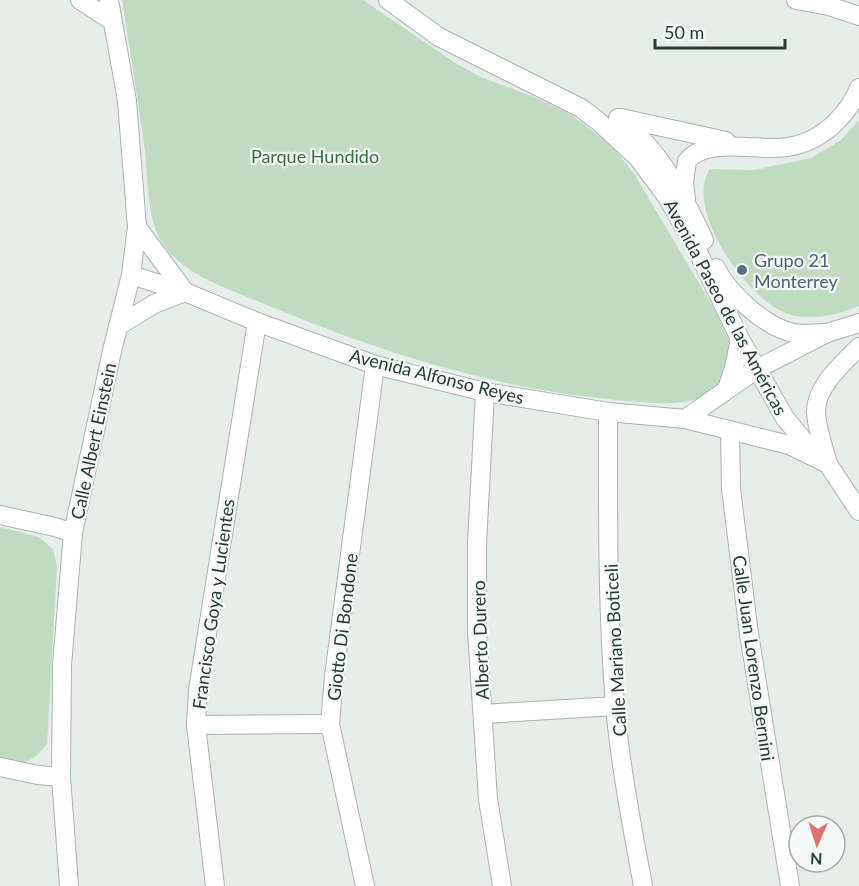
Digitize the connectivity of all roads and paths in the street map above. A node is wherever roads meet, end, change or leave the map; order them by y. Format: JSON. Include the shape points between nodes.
{"nodes":[{"id":1,"x":80,"y":0,"type":"edge"},
{"id":2,"x":109,"y":0,"type":"edge"},
{"id":3,"x":388,"y":0,"type":"edge"},
{"id":4,"x":796,"y":0,"type":"edge"},
{"id":5,"x":859,"y":16,"type":"edge"},
{"id":6,"x":112,"y":21,"type":"junction"},
{"id":7,"x":859,"y":88,"type":"edge"},
{"id":8,"x":581,"y":108,"type":"junction"},
{"id":9,"x":618,"y":118,"type":"junction"},
{"id":10,"x":675,"y":131,"type":"junction"},
{"id":11,"x":754,"y":147,"type":"junction"},
{"id":12,"x":643,"y":152,"type":"junction"},
{"id":13,"x":687,"y":203,"type":"junction"},
{"id":14,"x":137,"y":227,"type":"junction"},
{"id":15,"x":131,"y":275,"type":"junction"},
{"id":16,"x":185,"y":292,"type":"junction"},
{"id":17,"x":257,"y":322,"type":"junction"},
{"id":18,"x":859,"y":323,"type":"edge"},
{"id":19,"x":118,"y":326,"type":"junction"},
{"id":20,"x":826,"y":333,"type":"junction"},
{"id":21,"x":740,"y":339,"type":"junction"},
{"id":22,"x":859,"y":347,"type":"edge"},
{"id":23,"x":375,"y":365,"type":"junction"},
{"id":24,"x":757,"y":369,"type":"junction"},
{"id":25,"x":727,"y":389,"type":"junction"},
{"id":26,"x":485,"y":392,"type":"junction"},
{"id":27,"x":608,"y":412,"type":"junction"},
{"id":28,"x":685,"y":419,"type":"junction"},
{"id":29,"x":730,"y":430,"type":"junction"},
{"id":30,"x":828,"y":464,"type":"junction"},
{"id":31,"x":859,"y":511,"type":"edge"},
{"id":32,"x":0,"y":515,"type":"edge"},
{"id":33,"x":73,"y":533,"type":"junction"},
{"id":34,"x":615,"y":706,"type":"junction"},
{"id":35,"x":483,"y":714,"type":"junction"},
{"id":36,"x":330,"y":724,"type":"junction"},
{"id":37,"x":196,"y":725,"type":"junction"},
{"id":38,"x":0,"y":767,"type":"edge"},
{"id":39,"x":61,"y":777,"type":"junction"},
{"id":40,"x":69,"y":886,"type":"edge"},
{"id":41,"x":215,"y":886,"type":"edge"},
{"id":42,"x":365,"y":886,"type":"edge"},
{"id":43,"x":502,"y":886,"type":"edge"},
{"id":44,"x":643,"y":886,"type":"edge"},
{"id":45,"x":790,"y":886,"type":"edge"}],
"edges":[{"from":1,"to":6,"type":"street"},
{"from":2,"to":6,"type":"street","name":"Calle Albert Einstein"},
{"from":3,"to":8,"type":"street","via":[[439,37]]},
{"from":4,"to":5,"type":"street"},
{"from":6,"to":14,"type":"street","name":"Calle Albert Einstein","via":[[127,100]]},
{"from":7,"to":11,"type":"street","via":[[848,110],[818,136],[789,147]]},
{"from":8,"to":9,"type":"street"},
{"from":8,"to":12,"type":"street"},
{"from":9,"to":10,"type":"street"},
{"from":9,"to":12,"type":"street","via":[[631,128]]},
{"from":10,"to":11,"type":"street"},
{"from":10,"to":12,"type":"street","via":[[660,136]]},
{"from":11,"to":13,"type":"street","via":[[714,147],[691,156],[684,173]]},
{"from":12,"to":13,"type":"street","name":"Avenida Paseo de las Américas"},
{"from":12,"to":21,"type":"street","name":"Avenida Paseo de las Américas"},
{"from":13,"to":20,"type":"street","name":"Avenida Paseo de las Américas","via":[[718,273],[735,296],[754,313],[793,333]]},
{"from":14,"to":15,"type":"street","name":"Calle Albert Einstein"},
{"from":14,"to":16,"type":"street"},
{"from":15,"to":16,"type":"street","name":"Avenida Alfonso Reyes"},
{"from":15,"to":19,"type":"street","name":"Calle Albert Einstein"},
{"from":16,"to":17,"type":"street","name":"Avenida Alfonso Reyes"},
{"from":16,"to":19,"type":"street","via":[[154,304]]},
{"from":17,"to":23,"type":"street","name":"Avenida Alfonso Reyes"},
{"from":17,"to":37,"type":"street","name":"Francisco Goya y Lucientes","via":[[198,690]]},
{"from":18,"to":20,"type":"street"},
{"from":19,"to":33,"type":"street","name":"Calle Albert Einstein"},
{"from":20,"to":24,"type":"street"},
{"from":21,"to":24,"type":"street","name":"Avenida Paseo de las Américas"},
{"from":21,"to":25,"type":"street"},
{"from":22,"to":30,"type":"street","via":[[832,375],[819,396],[816,412]]},
{"from":23,"to":26,"type":"street","name":"Avenida Alfonso Reyes"},
{"from":23,"to":36,"type":"street","name":"Giotto Di Bondone"},
{"from":24,"to":25,"type":"street"},
{"from":24,"to":30,"type":"street","name":"Avenida Paseo de las Américas","via":[[785,418]]},
{"from":25,"to":28,"type":"street"},
{"from":26,"to":27,"type":"street","name":"Avenida Alfonso Reyes"},
{"from":26,"to":35,"type":"street","name":"Alberto Durero","via":[[477,544],[477,631]]},
{"from":27,"to":28,"type":"street","name":"Avenida Alfonso Reyes"},
{"from":27,"to":34,"type":"street","name":"Calle Mariano Boticeli"},
{"from":28,"to":29,"type":"street","name":"Avenida Alfonso Reyes"},
{"from":29,"to":30,"type":"street","name":"Avenida Alfonso Reyes","via":[[789,445]]},
{"from":29,"to":45,"type":"street","name":"Calle Juan Lorenzo Bernini","via":[[731,489],[749,634]]},
{"from":30,"to":31,"type":"street","name":"Avenida Paseo de las Américas"},
{"from":32,"to":33,"type":"street"},
{"from":33,"to":39,"type":"street","name":"Calle Albert Einstein","via":[[62,665]]},
{"from":34,"to":35,"type":"street"},
{"from":34,"to":44,"type":"street","name":"Calle Mariano Boticeli"},
{"from":35,"to":43,"type":"street","name":"Alberto Durero","via":[[488,799]]},
{"from":36,"to":37,"type":"street"},
{"from":36,"to":42,"type":"street","name":"Giotto Di Bondone"},
{"from":37,"to":41,"type":"street","name":"Francisco Goya y Lucientes"},
{"from":38,"to":39,"type":"street"},
{"from":39,"to":40,"type":"street","name":"Calle Albert Einstein"}]}
